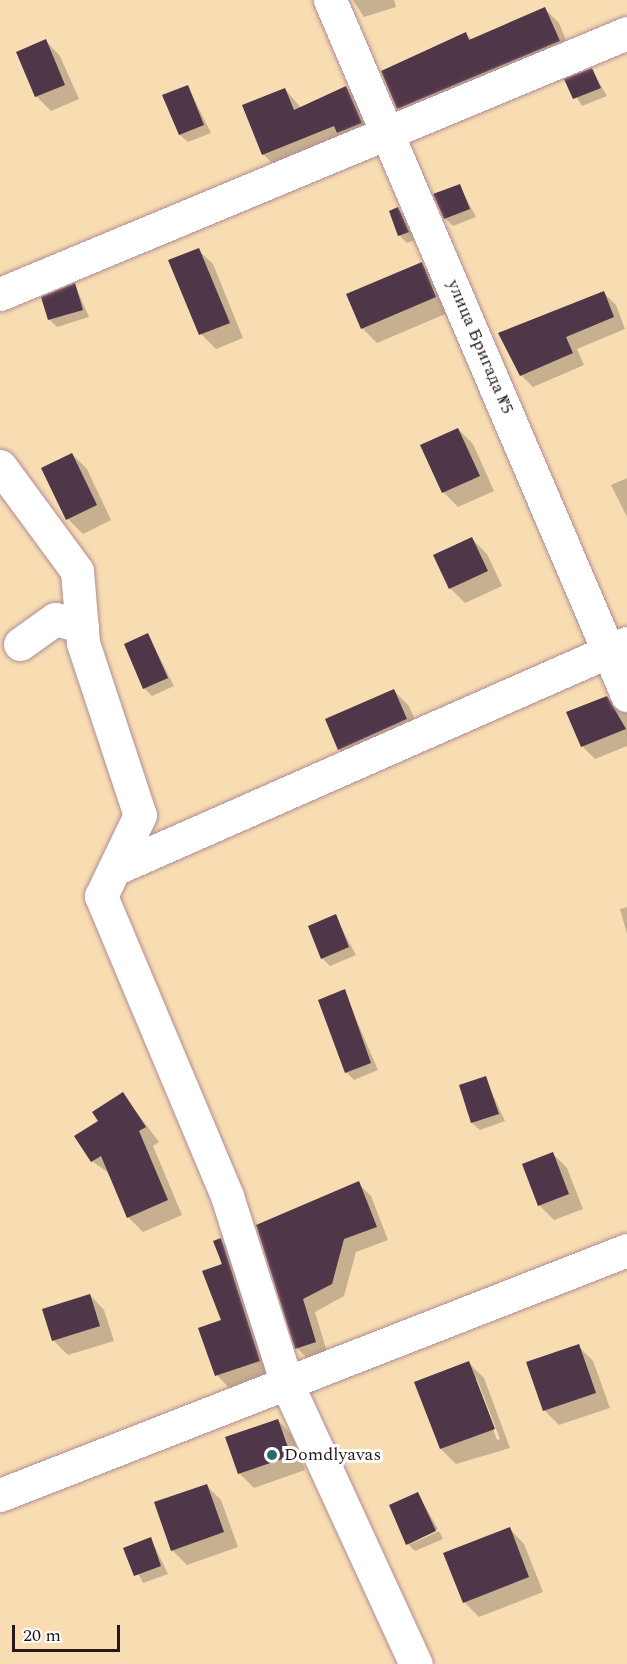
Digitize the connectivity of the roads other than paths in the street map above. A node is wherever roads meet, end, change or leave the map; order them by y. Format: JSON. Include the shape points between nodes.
{"nodes":[{"id":1,"x":330,"y":0,"type":"edge"},
{"id":2,"x":627,"y":33,"type":"edge"},
{"id":3,"x":388,"y":132,"type":"junction"},
{"id":4,"x":0,"y":294,"type":"edge"},
{"id":5,"x":0,"y":466,"type":"edge"},
{"id":6,"x":82,"y":626,"type":"junction"},
{"id":7,"x":20,"y":644,"type":"dead end"},
{"id":8,"x":617,"y":647,"type":"edge"},
{"id":9,"x":627,"y":695,"type":"edge"},
{"id":10,"x":119,"y":867,"type":"junction"},
{"id":11,"x":627,"y":1250,"type":"edge"},
{"id":12,"x":288,"y":1384,"type":"junction"},
{"id":13,"x":0,"y":1495,"type":"edge"},
{"id":14,"x":416,"y":1664,"type":"edge"}],
"edges":[{"from":1,"to":3,"type":"lane","name":"улица Бригада №5"},
{"from":2,"to":3,"type":"lane"},
{"from":3,"to":4,"type":"lane"},
{"from":3,"to":8,"type":"lane","name":"улица Бригада №5"},
{"from":5,"to":6,"type":"lane","via":[[77,571]]},
{"from":6,"to":7,"type":"lane","via":[[55,620]]},
{"from":6,"to":10,"type":"lane","via":[[140,815]]},
{"from":8,"to":9,"type":"lane","name":"улица Бригада №5"},
{"from":8,"to":10,"type":"lane"},
{"from":10,"to":12,"type":"lane","via":[[101,897],[227,1196]]},
{"from":11,"to":12,"type":"lane"},
{"from":12,"to":13,"type":"lane"},
{"from":12,"to":14,"type":"lane"}]}
